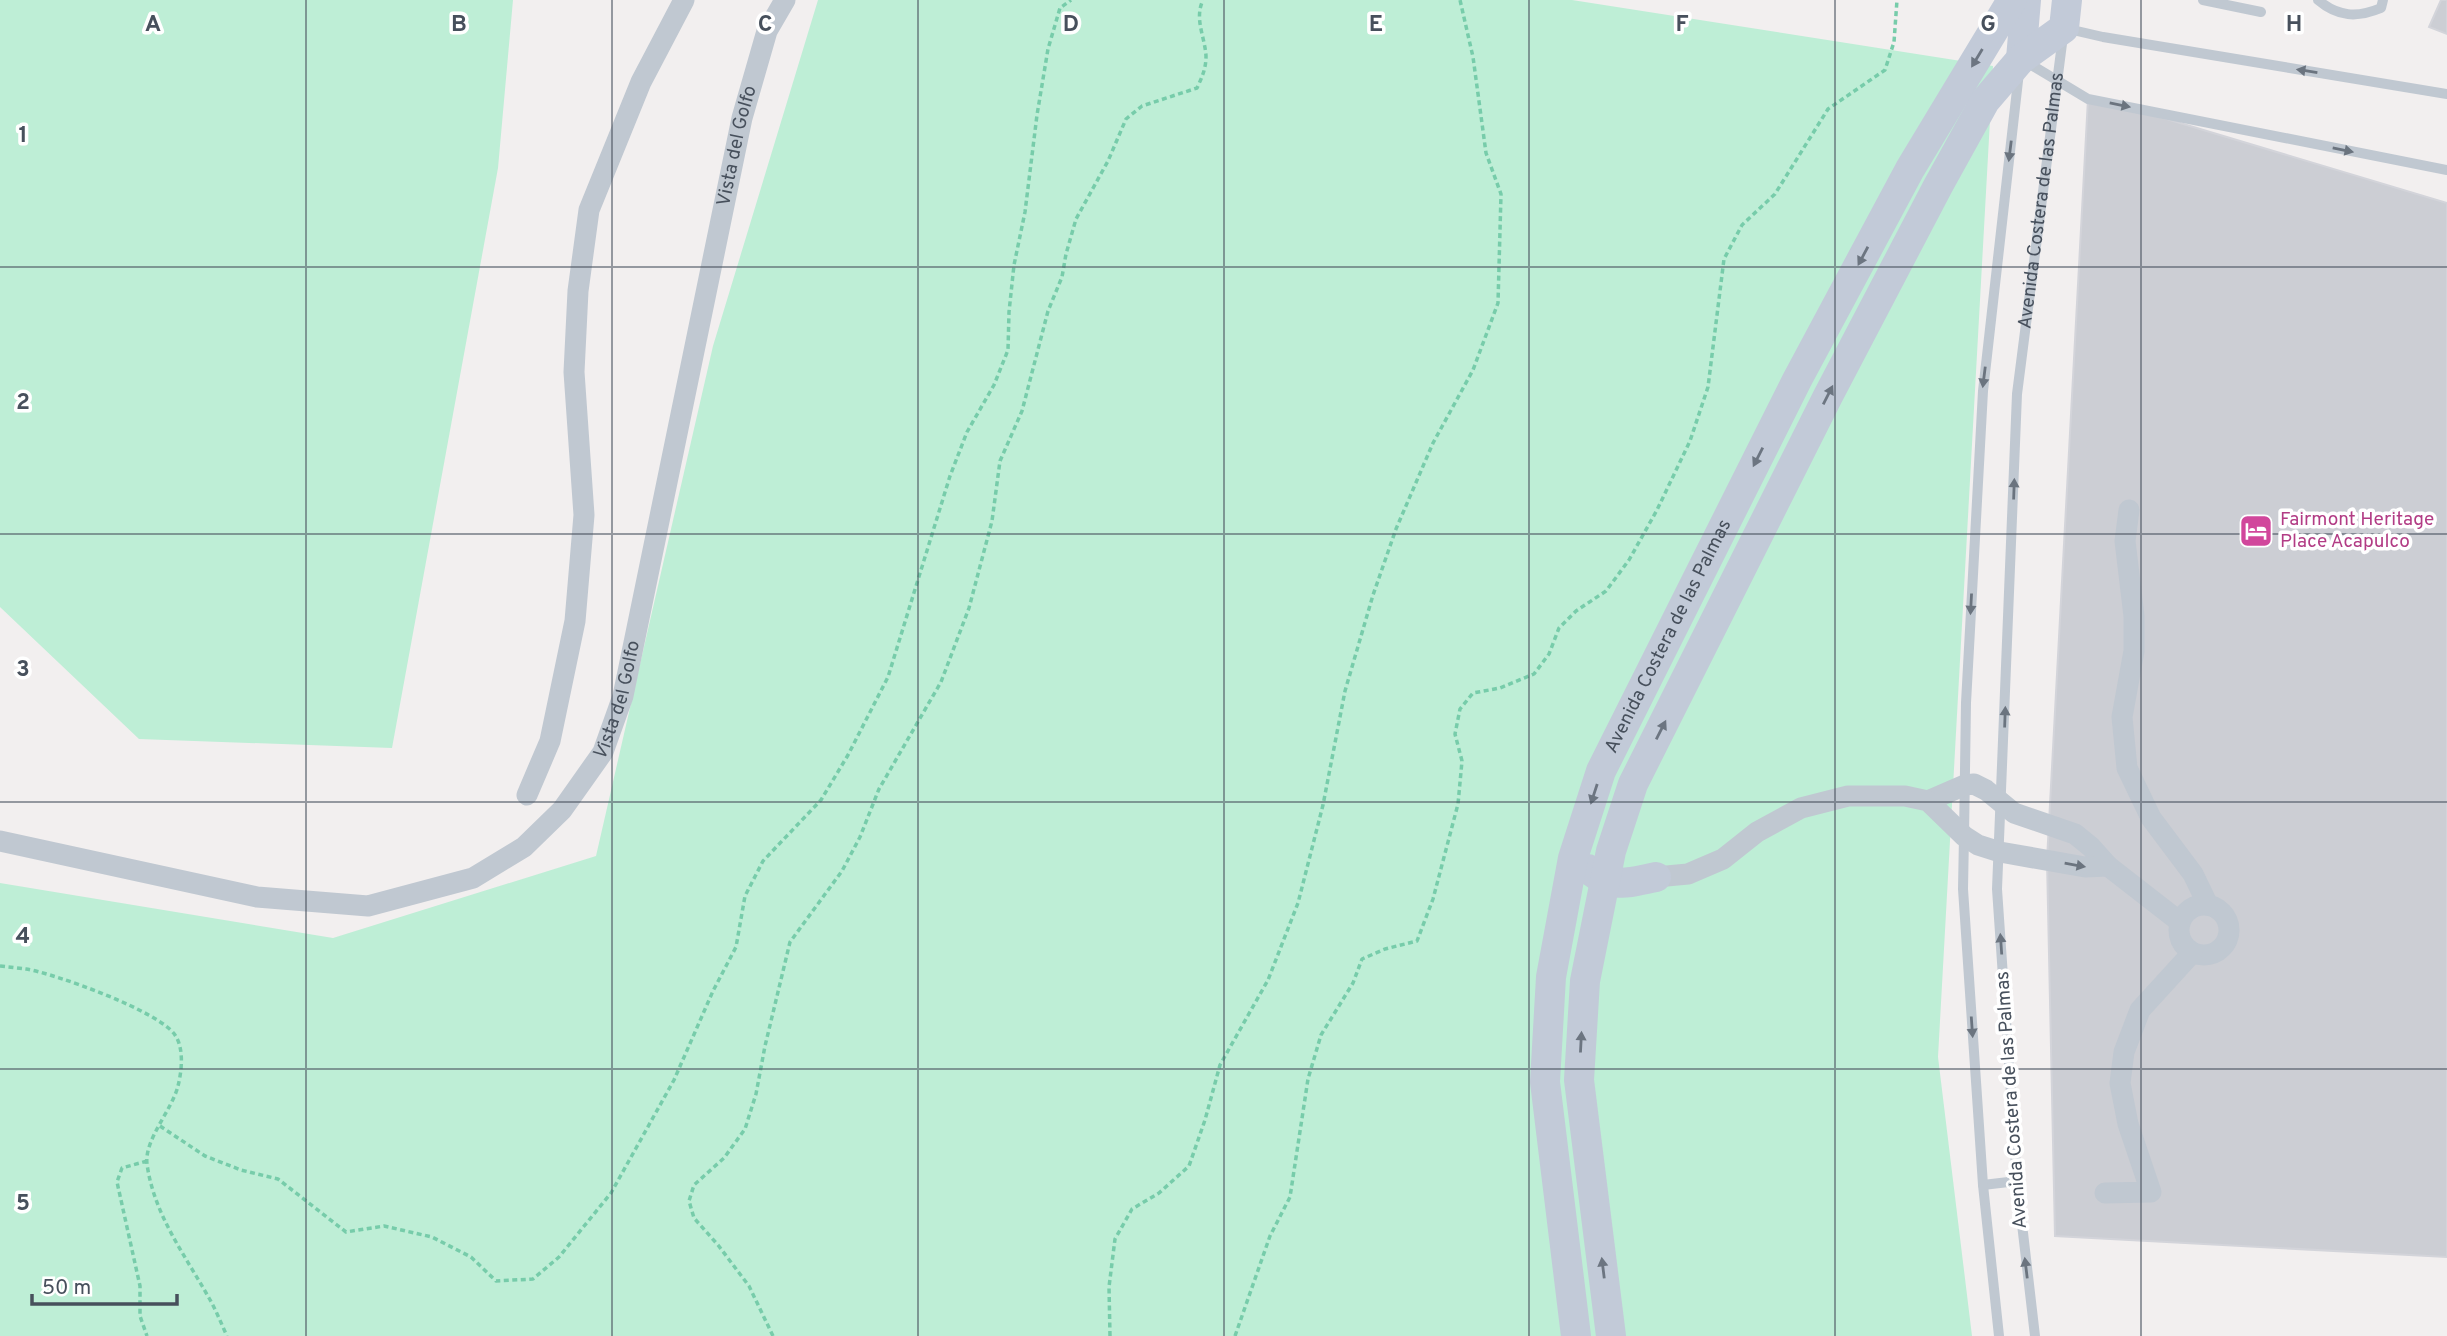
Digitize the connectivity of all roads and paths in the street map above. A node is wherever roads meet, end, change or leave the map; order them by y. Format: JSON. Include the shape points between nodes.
{"nodes":[{"id":1,"x":684,"y":0,"type":"edge"},
{"id":2,"x":785,"y":0,"type":"edge"},
{"id":3,"x":1071,"y":0,"type":"edge"},
{"id":4,"x":1203,"y":0,"type":"edge"},
{"id":5,"x":1460,"y":0,"type":"edge"},
{"id":6,"x":1897,"y":0,"type":"edge"},
{"id":7,"x":2012,"y":0,"type":"edge"},
{"id":8,"x":2026,"y":0,"type":"edge"},
{"id":9,"x":2203,"y":0,"type":"edge"},
{"id":10,"x":2318,"y":0,"type":"edge"},
{"id":11,"x":2383,"y":0,"type":"edge"},
{"id":12,"x":2261,"y":12,"type":"dead end"},
{"id":13,"x":2066,"y":14,"type":"edge"},
{"id":14,"x":2021,"y":59,"type":"junction"},
{"id":15,"x":2059,"y":79,"type":"junction"},
{"id":16,"x":2447,"y":94,"type":"edge"},
{"id":17,"x":2447,"y":170,"type":"edge"},
{"id":18,"x":2129,"y":510,"type":"dead end"},
{"id":19,"x":1965,"y":785,"type":"junction"},
{"id":20,"x":527,"y":795,"type":"dead end"},
{"id":21,"x":1928,"y":801,"type":"junction"},
{"id":22,"x":2001,"y":802,"type":"junction"},
{"id":23,"x":2050,"y":826,"type":"junction"},
{"id":24,"x":1964,"y":836,"type":"junction"},
{"id":25,"x":0,"y":841,"type":"edge"},
{"id":26,"x":1611,"y":851,"type":"junction"},
{"id":27,"x":2000,"y":852,"type":"junction"},
{"id":28,"x":1573,"y":858,"type":"junction"},
{"id":29,"x":2047,"y":860,"type":"junction"},
{"id":30,"x":2108,"y":866,"type":"junction"},
{"id":31,"x":1656,"y":877,"type":"junction"},
{"id":32,"x":1604,"y":881,"type":"junction"},
{"id":33,"x":2208,"y":905,"type":"junction"},
{"id":34,"x":2180,"y":922,"type":"junction"},
{"id":35,"x":2192,"y":953,"type":"junction"},
{"id":36,"x":0,"y":966,"type":"edge"},
{"id":37,"x":160,"y":1126,"type":"junction"},
{"id":38,"x":147,"y":1161,"type":"junction"},
{"id":39,"x":2017,"y":1181,"type":"junction"},
{"id":40,"x":1983,"y":1185,"type":"junction"},
{"id":41,"x":2105,"y":1193,"type":"dead end"},
{"id":42,"x":148,"y":1336,"type":"edge"},
{"id":43,"x":228,"y":1336,"type":"edge"},
{"id":44,"x":773,"y":1336,"type":"edge"},
{"id":45,"x":1110,"y":1336,"type":"edge"},
{"id":46,"x":1234,"y":1336,"type":"edge"},
{"id":47,"x":1576,"y":1336,"type":"edge"},
{"id":48,"x":1611,"y":1336,"type":"edge"},
{"id":49,"x":1999,"y":1336,"type":"edge"},
{"id":50,"x":2035,"y":1336,"type":"edge"}],
"edges":[{"from":1,"to":20,"type":"street","via":[[641,82],[589,210],[574,372],[584,515],[575,621],[550,741]]},
{"from":2,"to":25,"type":"street","name":"Vista del Golfo","via":[[767,31],[742,118],[623,696],[603,752],[562,810],[524,847],[473,878],[369,906],[257,897]]},
{"from":3,"to":37,"type":"path","via":[[1060,8],[1048,49],[1014,265],[1008,350],[950,476],[888,677],[821,800],[763,861],[745,896],[736,947],[674,1080],[611,1194],[559,1257],[534,1279],[496,1281],[471,1257],[432,1237],[383,1226],[346,1232],[278,1179],[205,1156]]},
{"from":4,"to":44,"type":"path","via":[[1200,27],[1205,72],[1197,88],[1142,106],[1126,119],[1076,219],[1022,411],[1000,461],[992,521],[969,608],[941,682],[878,789],[842,871],[790,942],[745,1129],[724,1158],[694,1185],[689,1201],[694,1218],[749,1286]]},
{"from":5,"to":45,"type":"path","via":[[1486,153],[1501,194],[1498,303],[1473,370],[1433,443],[1396,529],[1373,594],[1345,691],[1298,902],[1268,981],[1220,1065],[1189,1167],[1132,1209],[1115,1239],[1109,1287]]},
{"from":6,"to":46,"type":"path","via":[[1894,42],[1885,70],[1828,109],[1775,194],[1742,225],[1724,259],[1708,387],[1690,441],[1629,560],[1606,591],[1559,628],[1549,654],[1534,674],[1473,693],[1460,709],[1455,734],[1462,761],[1458,804],[1418,941],[1362,959],[1321,1035],[1308,1079],[1290,1197],[1270,1236]]},
{"from":7,"to":28,"type":"main road","name":"Avenida Costera de las Palmas","one_way":true,"via":[[1910,169],[1797,380],[1601,771]]},
{"from":8,"to":14,"type":"main road"},
{"from":9,"to":12,"type":"lane"},
{"from":10,"to":11,"type":"lane","via":[[2330,11],[2363,16],[2381,8]]},
{"from":13,"to":14,"type":"main road","name":"Avenida Costera de las Palmas"},
{"from":13,"to":15,"type":"lane","name":"Avenida Costera de las Palmas"},
{"from":16,"to":13,"type":"lane","one_way":true,"via":[[2103,37]]},
{"from":14,"to":15,"type":"lane"},
{"from":14,"to":19,"type":"lane","name":"Avenida Costera de las Palmas","one_way":true,"via":[[1983,391]]},
{"from":26,"to":14,"type":"main road","name":"Avenida Costera de las Palmas","one_way":true,"via":[[1633,785],[1828,396],[1985,101]]},
{"from":15,"to":17,"type":"lane","one_way":true,"via":[[2088,99]]},
{"from":22,"to":15,"type":"lane","name":"Avenida Costera de las Palmas","one_way":true,"via":[[2017,394]]},
{"from":18,"to":33,"type":"street","via":[[2125,541],[2134,650],[2122,717],[2127,768],[2151,818],[2193,874]]},
{"from":19,"to":21,"type":"street"},
{"from":19,"to":22,"type":"street","via":[[1986,790]]},
{"from":19,"to":24,"type":"lane","name":"Avenida Costera de las Palmas"},
{"from":21,"to":24,"type":"street"},
{"from":21,"to":31,"type":"street","via":[[1905,796],[1848,796],[1801,808],[1757,832],[1723,859],[1688,874]]},
{"from":22,"to":23,"type":"street","via":[[2014,813]]},
{"from":22,"to":27,"type":"lane","name":"Avenida Costera de las Palmas"},
{"from":23,"to":29,"type":"street"},
{"from":23,"to":30,"type":"street","via":[[2074,834]]},
{"from":24,"to":27,"type":"street"},
{"from":24,"to":40,"type":"lane","name":"Avenida Costera de las Palmas","one_way":true,"via":[[1963,889]]},
{"from":26,"to":28,"type":"main road"},
{"from":26,"to":31,"type":"main road"},
{"from":26,"to":32,"type":"main road","name":"Avenida Costera de las Palmas"},
{"from":27,"to":29,"type":"street"},
{"from":39,"to":27,"type":"lane","name":"Avenida Costera de las Palmas","one_way":true,"via":[[1997,889]]},
{"from":28,"to":32,"type":"main road"},
{"from":28,"to":47,"type":"main road","name":"Avenida Costera de las Palmas","via":[[1551,977],[1545,1082]]},
{"from":29,"to":30,"type":"street","one_way":true},
{"from":30,"to":34,"type":"street"},
{"from":31,"to":32,"type":"main road","via":[[1624,884]]},
{"from":48,"to":32,"type":"main road","name":"Avenida Costera de las Palmas","one_way":true,"via":[[1579,1080],[1585,981]]},
{"from":33,"to":34,"type":"street","via":[[2191,908]]},
{"from":33,"to":35,"type":"street","via":[[2224,913],[2230,930],[2225,947],[2209,956]]},
{"from":34,"to":35,"type":"street","via":[[2180,940]]},
{"from":35,"to":41,"type":"street","via":[[2140,1010],[2124,1052],[2120,1083],[2128,1124],[2151,1192]]},
{"from":36,"to":37,"type":"path","via":[[28,969],[97,991],[146,1012],[174,1033],[182,1049],[178,1086]]},
{"from":37,"to":38,"type":"path"},
{"from":38,"to":42,"type":"path","via":[[122,1168],[117,1182],[140,1286],[140,1316]]},
{"from":38,"to":43,"type":"path","via":[[169,1233]]},
{"from":39,"to":40,"type":"lane"},
{"from":50,"to":39,"type":"lane","name":"Avenida Costera de las Palmas","one_way":true},
{"from":40,"to":49,"type":"lane","name":"Avenida Costera de las Palmas"}]}
